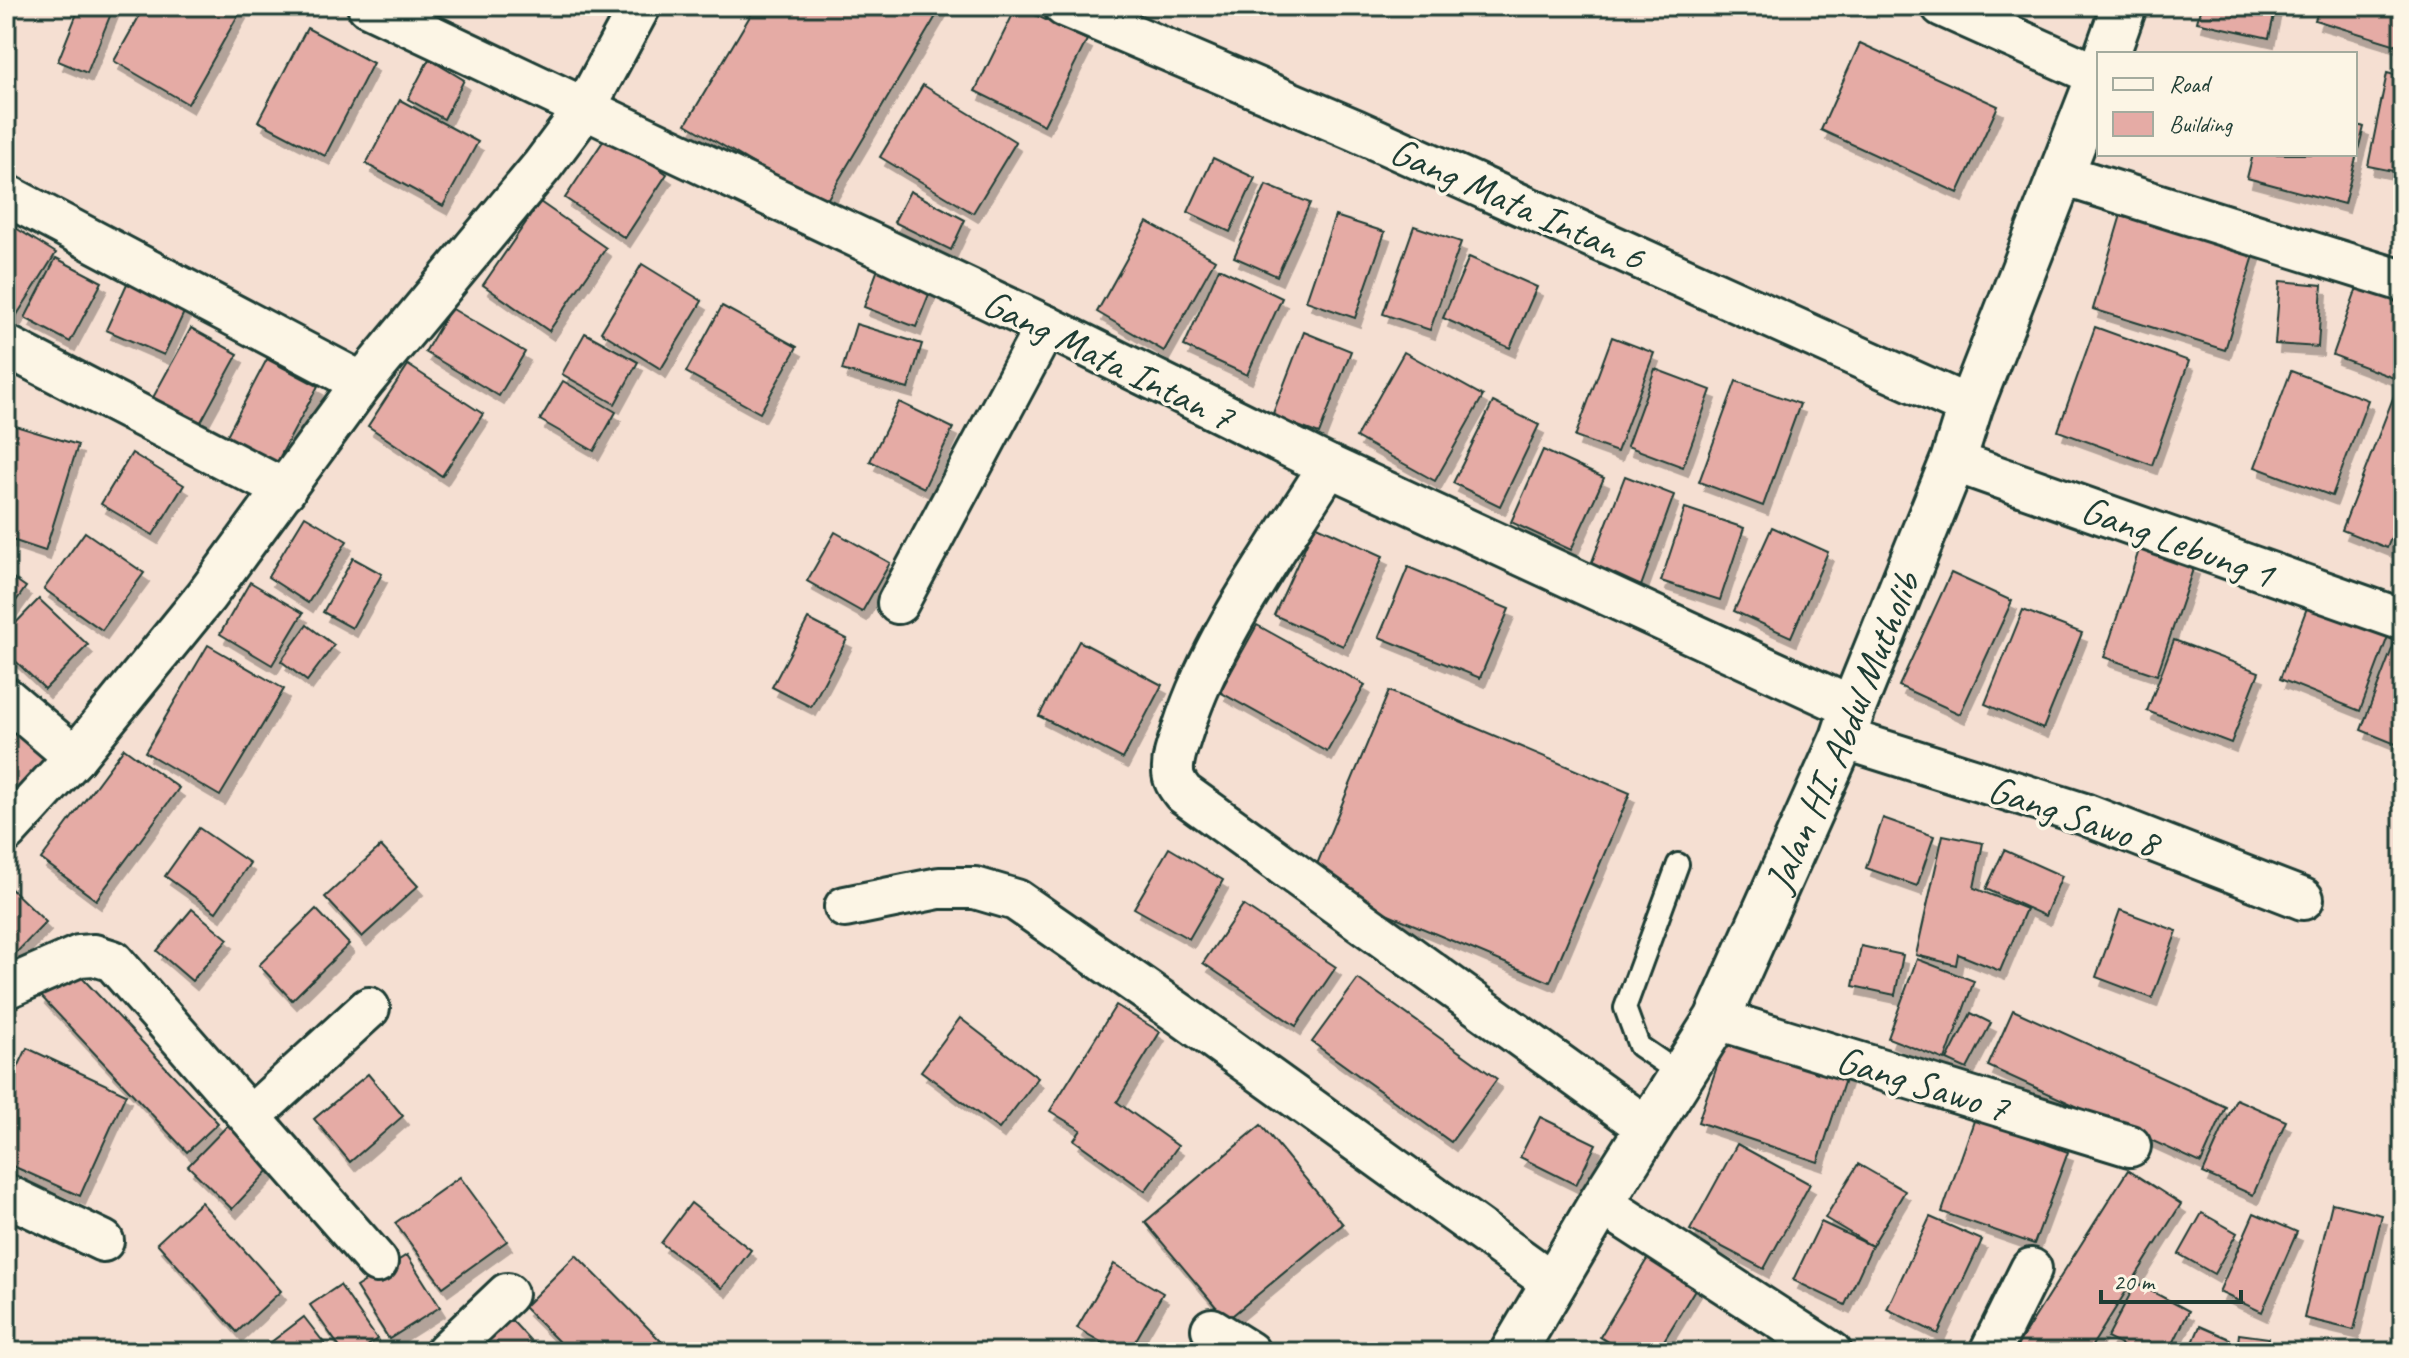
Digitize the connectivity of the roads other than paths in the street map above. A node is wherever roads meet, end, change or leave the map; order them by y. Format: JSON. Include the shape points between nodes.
{"nodes":[{"id":1,"x":368,"y":6,"type":"edge"},
{"id":2,"x":640,"y":6,"type":"edge"},
{"id":3,"x":1064,"y":6,"type":"edge"},
{"id":4,"x":1942,"y":6,"type":"edge"},
{"id":5,"x":2124,"y":6,"type":"edge"},
{"id":6,"x":2108,"y":52,"type":"edge"},
{"id":7,"x":2097,"y":76,"type":"edge"},
{"id":8,"x":2097,"y":82,"type":"edge"},
{"id":9,"x":584,"y":110,"type":"junction"},
{"id":10,"x":2063,"y":175,"type":"junction"},
{"id":11,"x":6,"y":195,"type":"edge"},
{"id":12,"x":2403,"y":281,"type":"edge"},
{"id":13,"x":1046,"y":326,"type":"junction"},
{"id":14,"x":6,"y":346,"type":"edge"},
{"id":15,"x":362,"y":383,"type":"junction"},
{"id":16,"x":1970,"y":407,"type":"junction"},
{"id":17,"x":1953,"y":461,"type":"junction"},
{"id":18,"x":1329,"y":466,"type":"junction"},
{"id":19,"x":285,"y":490,"type":"junction"},
{"id":20,"x":898,"y":603,"type":"dead end"},
{"id":21,"x":2403,"y":620,"type":"edge"},
{"id":22,"x":6,"y":698,"type":"edge"},
{"id":23,"x":1848,"y":723,"type":"junction"},
{"id":24,"x":75,"y":757,"type":"junction"},
{"id":25,"x":6,"y":832,"type":"edge"},
{"id":26,"x":1678,"y":864,"type":"dead end"},
{"id":27,"x":2303,"y":899,"type":"dead end"},
{"id":28,"x":845,"y":907,"type":"dead end"},
{"id":29,"x":6,"y":988,"type":"edge"},
{"id":30,"x":369,"y":1008,"type":"dead end"},
{"id":31,"x":1717,"y":1019,"type":"junction"},
{"id":32,"x":1683,"y":1076,"type":"junction"},
{"id":33,"x":250,"y":1117,"type":"junction"},
{"id":34,"x":1649,"y":1129,"type":"junction"},
{"id":35,"x":2130,"y":1146,"type":"dead end"},
{"id":36,"x":6,"y":1195,"type":"edge"},
{"id":37,"x":1601,"y":1203,"type":"junction"},
{"id":38,"x":103,"y":1241,"type":"dead end"},
{"id":39,"x":377,"y":1262,"type":"dead end"},
{"id":40,"x":2031,"y":1269,"type":"dead end"},
{"id":41,"x":1553,"y":1283,"type":"junction"},
{"id":42,"x":507,"y":1294,"type":"dead end"},
{"id":43,"x":1212,"y":1329,"type":"dead end"},
{"id":44,"x":446,"y":1352,"type":"edge"},
{"id":45,"x":1249,"y":1352,"type":"edge"},
{"id":46,"x":1513,"y":1352,"type":"edge"},
{"id":47,"x":1831,"y":1352,"type":"edge"},
{"id":48,"x":1990,"y":1352,"type":"edge"}],
"edges":[{"from":1,"to":9,"type":"street","name":"Gang Mata Intan 7"},
{"from":2,"to":9,"type":"street"},
{"from":3,"to":16,"type":"street","name":"Gang Mata Intan 6","via":[[1355,130]]},
{"from":4,"to":7,"type":"street"},
{"from":5,"to":6,"type":"street"},
{"from":8,"to":10,"type":"street","name":"Jalan HI. Abdul Mutholib"},
{"from":9,"to":13,"type":"street","name":"Gang Mata Intan 7"},
{"from":9,"to":15,"type":"street"},
{"from":10,"to":12,"type":"street"},
{"from":10,"to":16,"type":"street","name":"Jalan HI. Abdul Mutholib"},
{"from":11,"to":15,"type":"street"},
{"from":13,"to":18,"type":"street","name":"Gang Mata Intan 7"},
{"from":13,"to":20,"type":"street"},
{"from":14,"to":19,"type":"street"},
{"from":15,"to":19,"type":"street"},
{"from":16,"to":17,"type":"street","name":"Jalan HI. Abdul Mutholib"},
{"from":17,"to":21,"type":"street","name":"Gang Lebung 1"},
{"from":17,"to":23,"type":"street","name":"Jalan HI. Abdul Mutholib"},
{"from":18,"to":23,"type":"street","name":"Gang Mata Intan 7"},
{"from":18,"to":34,"type":"street","via":[[1216,649],[1178,744],[1176,783]]},
{"from":19,"to":24,"type":"street"},
{"from":22,"to":24,"type":"street"},
{"from":23,"to":27,"type":"street","name":"Gang Sawo 8"},
{"from":23,"to":31,"type":"street","name":"Jalan HI. Abdul Mutholib"},
{"from":24,"to":25,"type":"street"},
{"from":26,"to":32,"type":"lane","via":[[1625,1008],[1639,1046]]},
{"from":28,"to":41,"type":"street","via":[[939,888],[975,888],[1016,900]]},
{"from":29,"to":33,"type":"street","via":[[79,956],[113,961]]},
{"from":30,"to":33,"type":"street"},
{"from":31,"to":32,"type":"street","name":"Jalan HI. Abdul Mutholib"},
{"from":31,"to":35,"type":"street","name":"Gang Sawo 7"},
{"from":32,"to":34,"type":"street","name":"Jalan HI. Abdul Mutholib"},
{"from":33,"to":39,"type":"street"},
{"from":34,"to":37,"type":"street","name":"Jalan HI. Abdul Mutholib"},
{"from":36,"to":38,"type":"street"},
{"from":37,"to":41,"type":"street","name":"Jalan HI. Abdul Mutholib"},
{"from":37,"to":47,"type":"street"},
{"from":40,"to":48,"type":"street"},
{"from":41,"to":46,"type":"street","name":"Jalan HI. Abdul Mutholib"},
{"from":42,"to":44,"type":"street"},
{"from":43,"to":45,"type":"street"}]}
